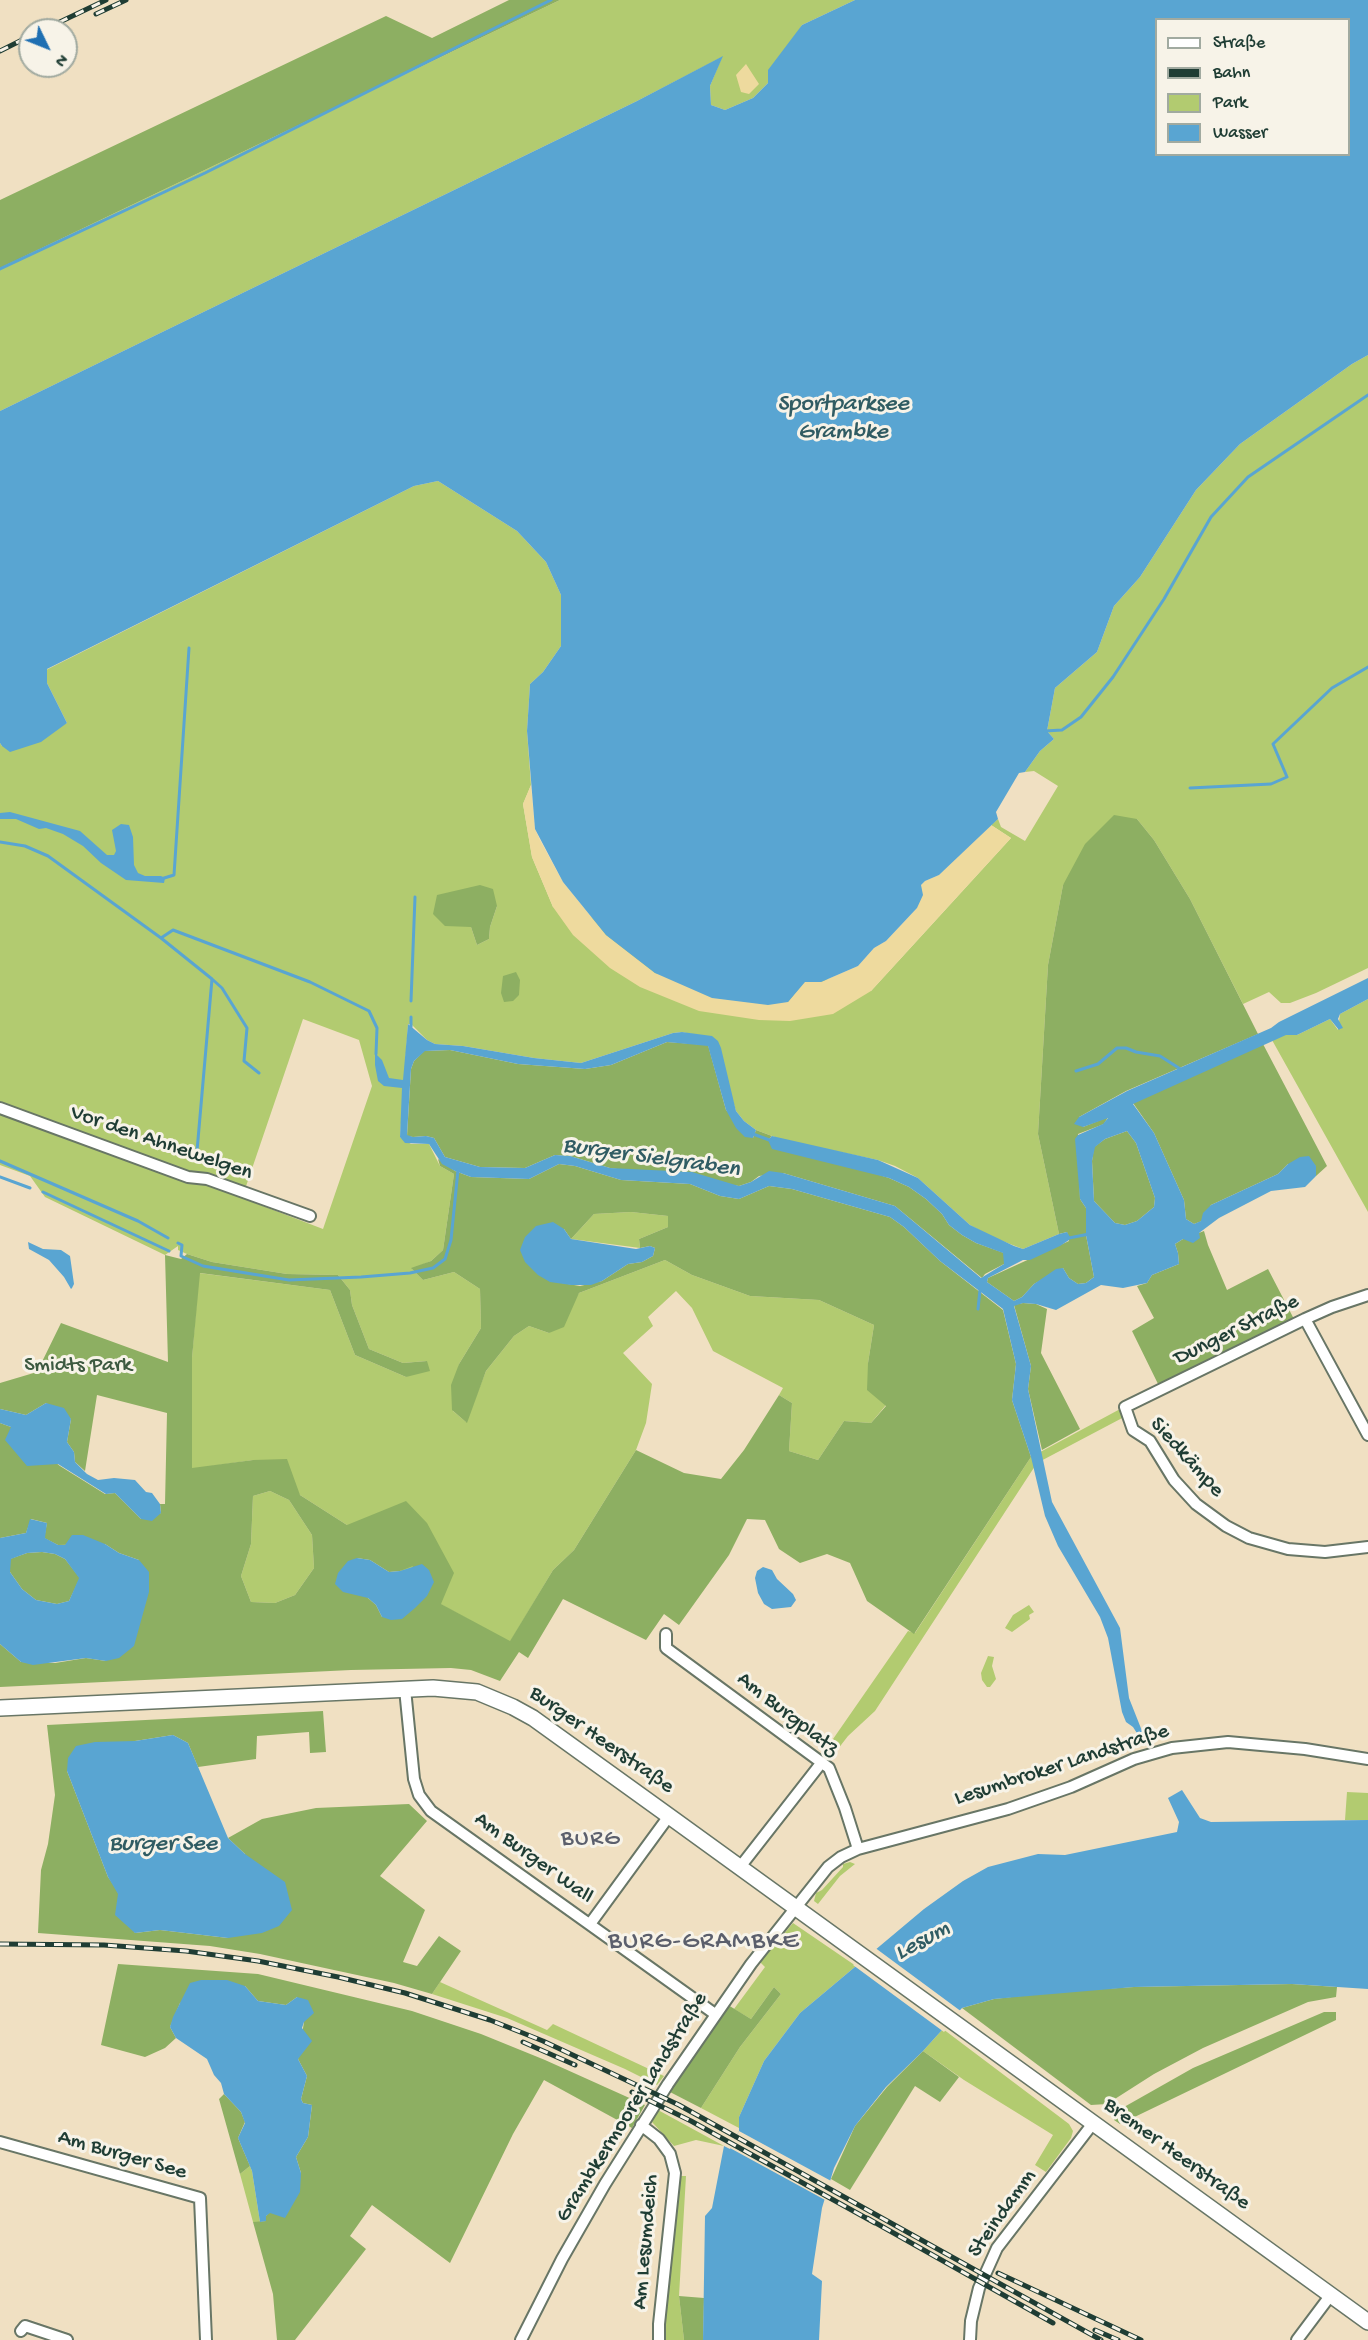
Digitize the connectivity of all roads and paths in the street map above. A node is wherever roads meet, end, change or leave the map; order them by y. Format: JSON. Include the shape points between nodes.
{"nodes":[{"id":1,"x":0,"y":1108,"type":"edge"},
{"id":2,"x":310,"y":1216,"type":"dead end"},
{"id":3,"x":1368,"y":1295,"type":"edge"},
{"id":4,"x":1305,"y":1319,"type":"junction"},
{"id":5,"x":1125,"y":1407,"type":"joint"},
{"id":6,"x":1368,"y":1435,"type":"edge"},
{"id":7,"x":1368,"y":1547,"type":"edge"},
{"id":8,"x":666,"y":1634,"type":"dead end"},
{"id":9,"x":405,"y":1689,"type":"junction"},
{"id":10,"x":0,"y":1708,"type":"edge"},
{"id":11,"x":1368,"y":1759,"type":"edge"},
{"id":12,"x":822,"y":1762,"type":"junction"},
{"id":13,"x":669,"y":1816,"type":"junction"},
{"id":14,"x":858,"y":1849,"type":"junction"},
{"id":15,"x":740,"y":1867,"type":"junction"},
{"id":16,"x":796,"y":1908,"type":"junction"},
{"id":17,"x":590,"y":1924,"type":"junction"},
{"id":18,"x":715,"y":2014,"type":"junction"},
{"id":19,"x":957,"y":2024,"type":"joint"},
{"id":20,"x":1094,"y":2122,"type":"junction"},
{"id":21,"x":641,"y":2125,"type":"junction"},
{"id":22,"x":0,"y":2142,"type":"edge"},
{"id":23,"x":1330,"y":2295,"type":"junction"},
{"id":24,"x":1368,"y":2322,"type":"edge"},
{"id":25,"x":21,"y":2331,"type":"dead end"},
{"id":26,"x":67,"y":2340,"type":"edge"},
{"id":27,"x":206,"y":2340,"type":"edge"},
{"id":28,"x":520,"y":2340,"type":"edge"},
{"id":29,"x":659,"y":2340,"type":"edge"},
{"id":30,"x":970,"y":2340,"type":"edge"},
{"id":31,"x":1297,"y":2340,"type":"edge"}],
"edges":[{"from":1,"to":2,"type":"street","name":"Vor den Ahnewelgen","via":[[188,1177],[207,1179]]},
{"from":3,"to":4,"type":"street","name":"Dunger Straße"},
{"from":4,"to":5,"type":"street","name":"Dunger Straße"},
{"from":4,"to":6,"type":"street"},
{"from":5,"to":7,"type":"street","name":"Siedkämpe","via":[[1133,1430],[1150,1441],[1174,1480],[1196,1504],[1226,1526],[1288,1550],[1325,1552]]},
{"from":8,"to":12,"type":"street","name":"Am Burgplatz","via":[[666,1648]]},
{"from":9,"to":10,"type":"main road","name":"Burger Heerstraße"},
{"from":9,"to":13,"type":"main road","name":"Burger Heerstraße","via":[[477,1692],[513,1707]]},
{"from":9,"to":17,"type":"street","name":"Am Burger Wall","via":[[414,1779],[419,1795],[431,1811]]},
{"from":11,"to":14,"type":"street","name":"Lesumbroker Landstraße","via":[[1228,1742],[1172,1748],[1008,1809]]},
{"from":12,"to":14,"type":"street","name":"Am Burgplatz","via":[[829,1768]]},
{"from":12,"to":15,"type":"street"},
{"from":13,"to":15,"type":"main road","name":"Burger Heerstraße"},
{"from":13,"to":17,"type":"street"},
{"from":14,"to":16,"type":"street","name":"Lesumbroker Landstraße","via":[[828,1867]]},
{"from":15,"to":16,"type":"main road","name":"Burger Heerstraße"},
{"from":16,"to":18,"type":"street","name":"Grambkermoorer Landstraße"},
{"from":16,"to":19,"type":"main road","name":"Burger Heerstraße"},
{"from":17,"to":18,"type":"street","name":"Am Burger Wall"},
{"from":18,"to":21,"type":"street","name":"Grambkermoorer Landstraße"},
{"from":19,"to":20,"type":"main road","name":"Bremer Heerstraße"},
{"from":20,"to":23,"type":"main road","name":"Bremer Heerstraße"},
{"from":20,"to":30,"type":"street","name":"Steindamm","via":[[997,2248],[979,2288]]},
{"from":21,"to":28,"type":"street","name":"Grambkermoorer Landstraße"},
{"from":21,"to":29,"type":"street","name":"Am Lesumdeich","via":[[670,2154],[675,2174]]},
{"from":22,"to":27,"type":"street","name":"Am Burger See","via":[[200,2198]]},
{"from":23,"to":24,"type":"main road","name":"Bremer Heerstraße"},
{"from":23,"to":31,"type":"street"},
{"from":25,"to":26,"type":"street","via":[[25,2326]]}]}
